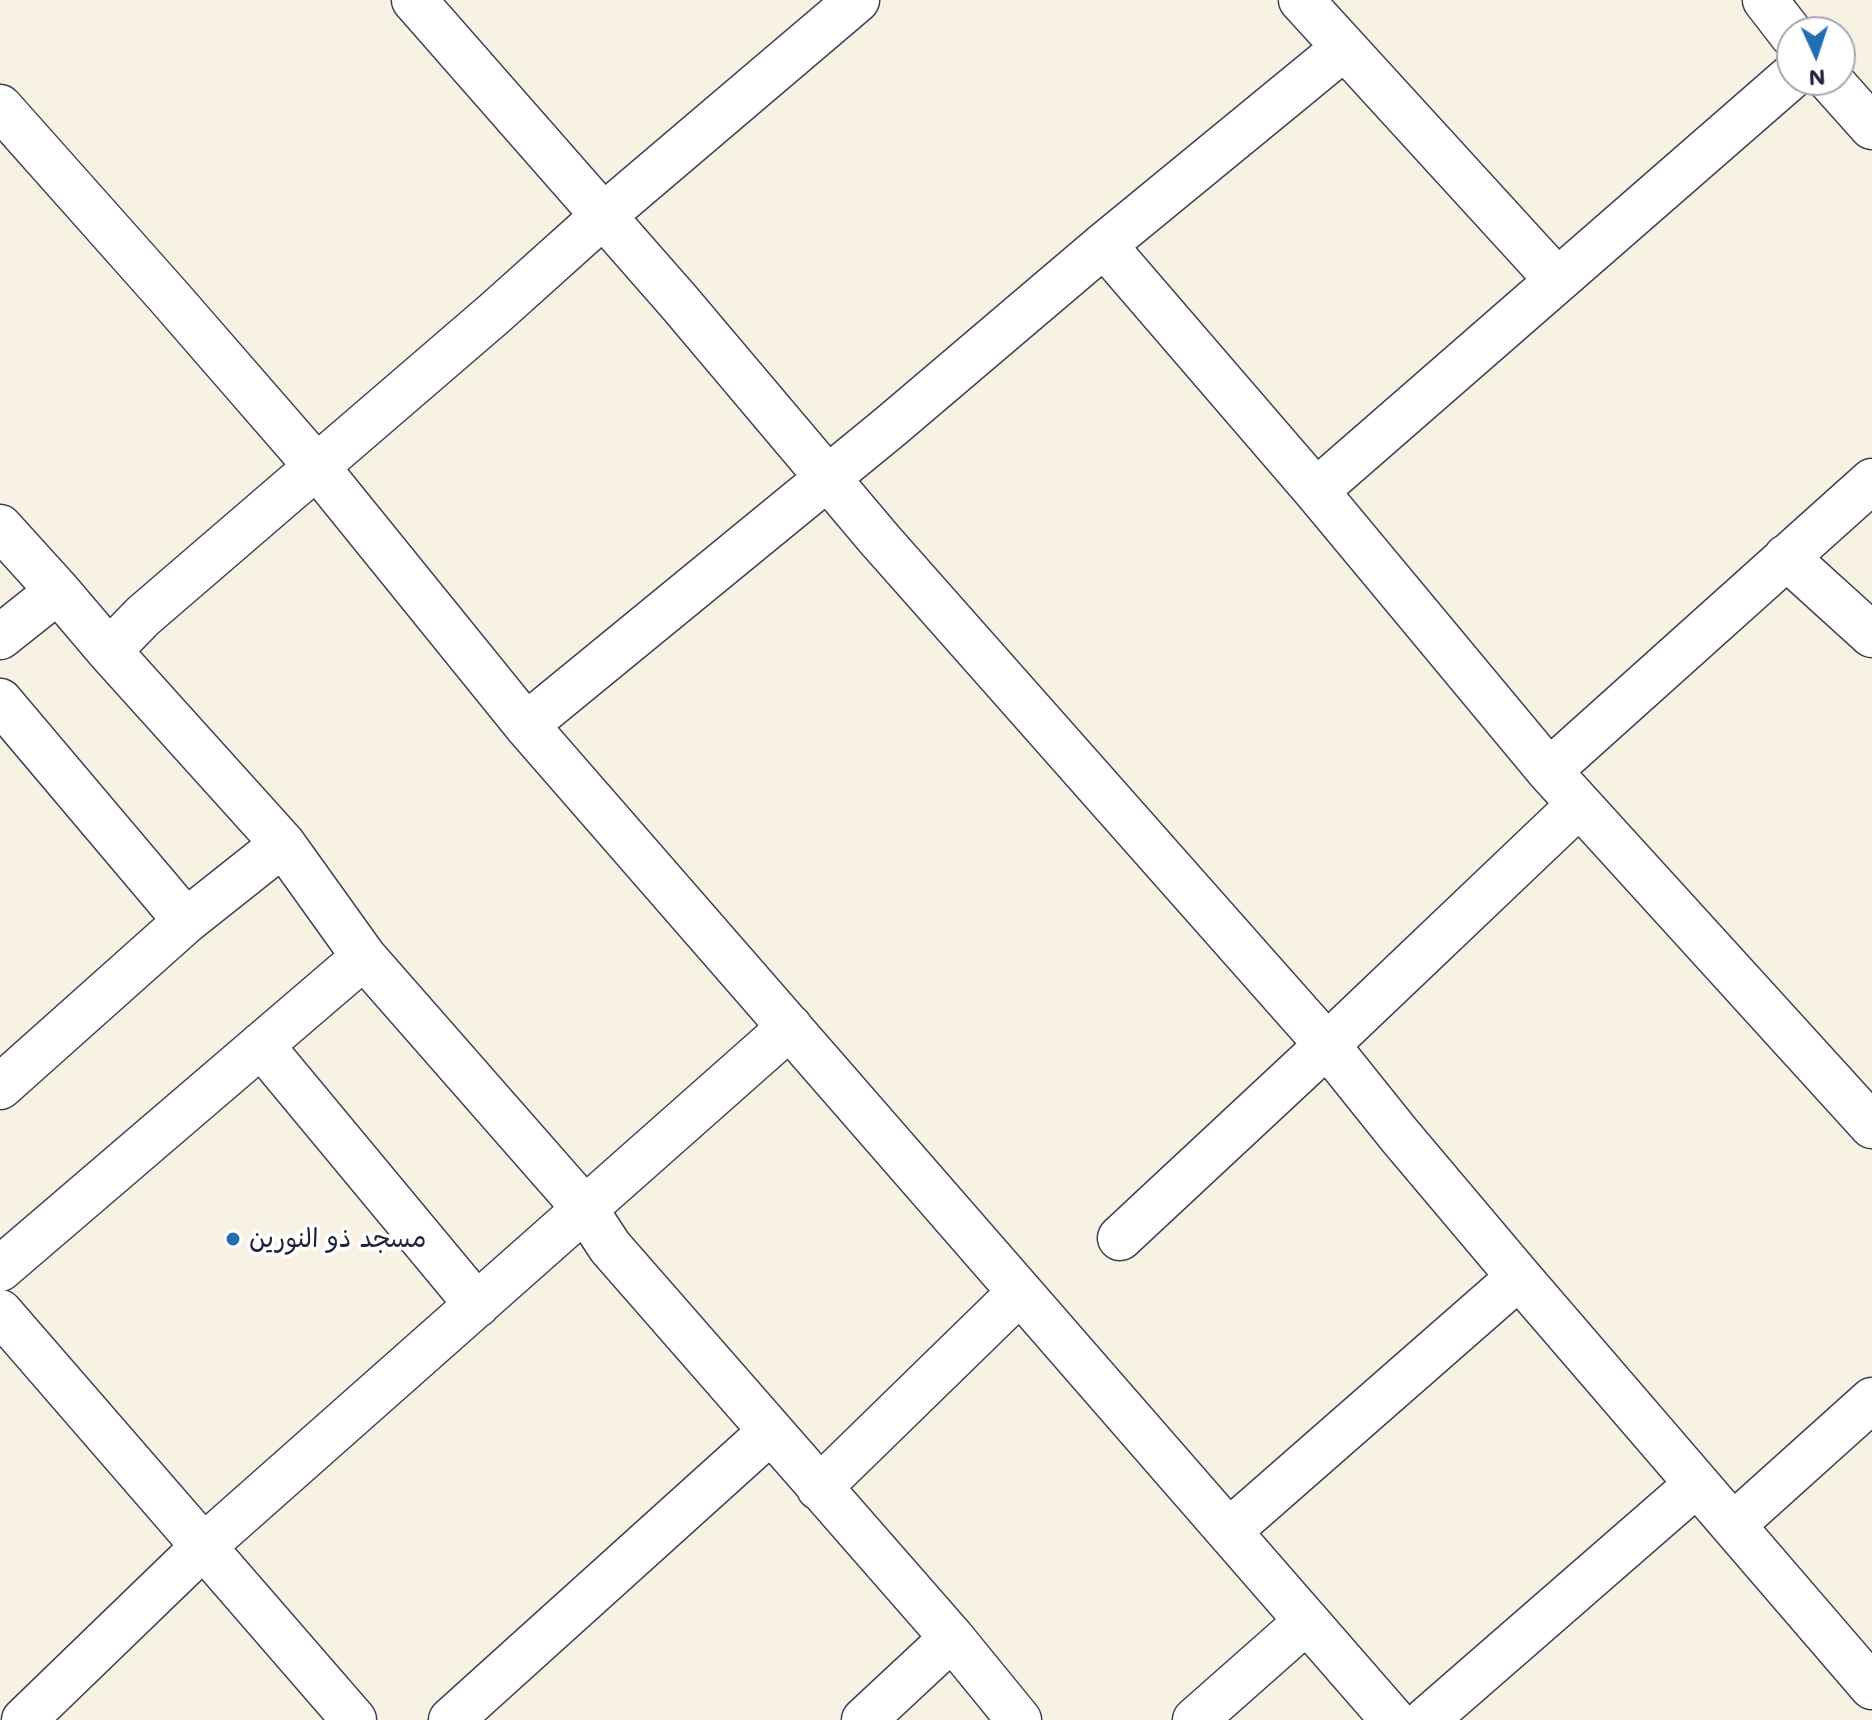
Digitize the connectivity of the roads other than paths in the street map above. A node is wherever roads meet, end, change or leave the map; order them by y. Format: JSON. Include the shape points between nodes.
{"nodes":[{"id":1,"x":414,"y":0,"type":"edge"},
{"id":2,"x":857,"y":0,"type":"edge"},
{"id":3,"x":1301,"y":0,"type":"edge"},
{"id":4,"x":1765,"y":0,"type":"edge"},
{"id":5,"x":1777,"y":16,"type":"edge"},
{"id":6,"x":1344,"y":48,"type":"junction"},
{"id":7,"x":1776,"y":90,"type":"edge"},
{"id":8,"x":1844,"y":96,"type":"edge"},
{"id":9,"x":0,"y":107,"type":"edge"},
{"id":10,"x":1872,"y":127,"type":"edge"},
{"id":11,"x":603,"y":216,"type":"junction"},
{"id":12,"x":1104,"y":245,"type":"junction"},
{"id":13,"x":1557,"y":280,"type":"junction"},
{"id":14,"x":317,"y":467,"type":"junction"},
{"id":15,"x":827,"y":479,"type":"junction"},
{"id":16,"x":1872,"y":481,"type":"edge"},
{"id":17,"x":1316,"y":491,"type":"junction"},
{"id":18,"x":0,"y":527,"type":"edge"},
{"id":19,"x":1786,"y":557,"type":"junction"},
{"id":20,"x":58,"y":591,"type":"junction"},
{"id":21,"x":1872,"y":635,"type":"edge"},
{"id":22,"x":0,"y":637,"type":"edge"},
{"id":23,"x":109,"y":651,"type":"junction"},
{"id":24,"x":0,"y":701,"type":"edge"},
{"id":25,"x":526,"y":725,"type":"junction"},
{"id":26,"x":1549,"y":771,"type":"junction"},
{"id":27,"x":1579,"y":805,"type":"junction"},
{"id":28,"x":283,"y":844,"type":"junction"},
{"id":29,"x":186,"y":921,"type":"junction"},
{"id":30,"x":364,"y":957,"type":"junction"},
{"id":31,"x":790,"y":1027,"type":"junction"},
{"id":32,"x":261,"y":1045,"type":"junction"},
{"id":33,"x":1327,"y":1045,"type":"junction"},
{"id":34,"x":0,"y":1087,"type":"edge"},
{"id":35,"x":1872,"y":1126,"type":"edge"},
{"id":36,"x":585,"y":1209,"type":"junction"},
{"id":37,"x":1120,"y":1238,"type":"dead end"},
{"id":38,"x":0,"y":1269,"type":"edge"},
{"id":39,"x":1519,"y":1277,"type":"junction"},
{"id":40,"x":1020,"y":1292,"type":"junction"},
{"id":41,"x":477,"y":1305,"type":"junction"},
{"id":42,"x":0,"y":1312,"type":"edge"},
{"id":43,"x":1872,"y":1400,"type":"edge"},
{"id":44,"x":770,"y":1432,"type":"junction"},
{"id":45,"x":1697,"y":1484,"type":"junction"},
{"id":46,"x":819,"y":1488,"type":"junction"},
{"id":47,"x":1733,"y":1525,"type":"junction"},
{"id":48,"x":1229,"y":1531,"type":"junction"},
{"id":49,"x":204,"y":1546,"type":"junction"},
{"id":50,"x":1307,"y":1621,"type":"junction"},
{"id":51,"x":952,"y":1638,"type":"junction"},
{"id":52,"x":1872,"y":1687,"type":"edge"},
{"id":53,"x":24,"y":1720,"type":"edge"},
{"id":54,"x":354,"y":1720,"type":"edge"},
{"id":55,"x":451,"y":1720,"type":"edge"},
{"id":56,"x":864,"y":1720,"type":"edge"},
{"id":57,"x":1019,"y":1720,"type":"edge"},
{"id":58,"x":1195,"y":1720,"type":"edge"},
{"id":59,"x":1393,"y":1720,"type":"edge"},
{"id":60,"x":1426,"y":1720,"type":"edge"}],
"edges":[{"from":1,"to":11,"type":"street"},
{"from":2,"to":11,"type":"street"},
{"from":3,"to":6,"type":"street"},
{"from":4,"to":5,"type":"street"},
{"from":6,"to":12,"type":"street"},
{"from":6,"to":13,"type":"street"},
{"from":7,"to":13,"type":"street"},
{"from":8,"to":10,"type":"street"},
{"from":9,"to":14,"type":"street"},
{"from":11,"to":14,"type":"street"},
{"from":11,"to":15,"type":"street"},
{"from":12,"to":15,"type":"street"},
{"from":12,"to":17,"type":"street"},
{"from":13,"to":17,"type":"street"},
{"from":14,"to":23,"type":"street"},
{"from":14,"to":25,"type":"street"},
{"from":15,"to":25,"type":"street"},
{"from":15,"to":33,"type":"street"},
{"from":16,"to":19,"type":"street"},
{"from":17,"to":26,"type":"street"},
{"from":18,"to":20,"type":"street"},
{"from":19,"to":21,"type":"street"},
{"from":19,"to":26,"type":"street"},
{"from":20,"to":22,"type":"street"},
{"from":20,"to":23,"type":"street"},
{"from":23,"to":28,"type":"street"},
{"from":24,"to":29,"type":"street"},
{"from":25,"to":31,"type":"street"},
{"from":26,"to":27,"type":"street"},
{"from":27,"to":33,"type":"street"},
{"from":27,"to":35,"type":"street"},
{"from":28,"to":29,"type":"street"},
{"from":28,"to":30,"type":"street"},
{"from":29,"to":34,"type":"street"},
{"from":30,"to":32,"type":"street"},
{"from":30,"to":36,"type":"street"},
{"from":31,"to":36,"type":"street"},
{"from":31,"to":40,"type":"street"},
{"from":32,"to":38,"type":"street"},
{"from":32,"to":41,"type":"street"},
{"from":33,"to":37,"type":"street"},
{"from":33,"to":39,"type":"street"},
{"from":36,"to":41,"type":"street"},
{"from":36,"to":44,"type":"street","via":[[610,1247]]},
{"from":39,"to":45,"type":"street"},
{"from":39,"to":48,"type":"street"},
{"from":40,"to":46,"type":"street"},
{"from":40,"to":48,"type":"street"},
{"from":41,"to":49,"type":"street"},
{"from":42,"to":49,"type":"street"},
{"from":43,"to":47,"type":"street"},
{"from":44,"to":46,"type":"street"},
{"from":44,"to":55,"type":"street"},
{"from":45,"to":47,"type":"street"},
{"from":45,"to":60,"type":"street"},
{"from":46,"to":51,"type":"street"},
{"from":47,"to":52,"type":"street"},
{"from":48,"to":50,"type":"street"},
{"from":49,"to":53,"type":"street"},
{"from":49,"to":54,"type":"street"},
{"from":50,"to":58,"type":"street"},
{"from":50,"to":59,"type":"street"},
{"from":51,"to":56,"type":"street"},
{"from":51,"to":57,"type":"street"}]}
